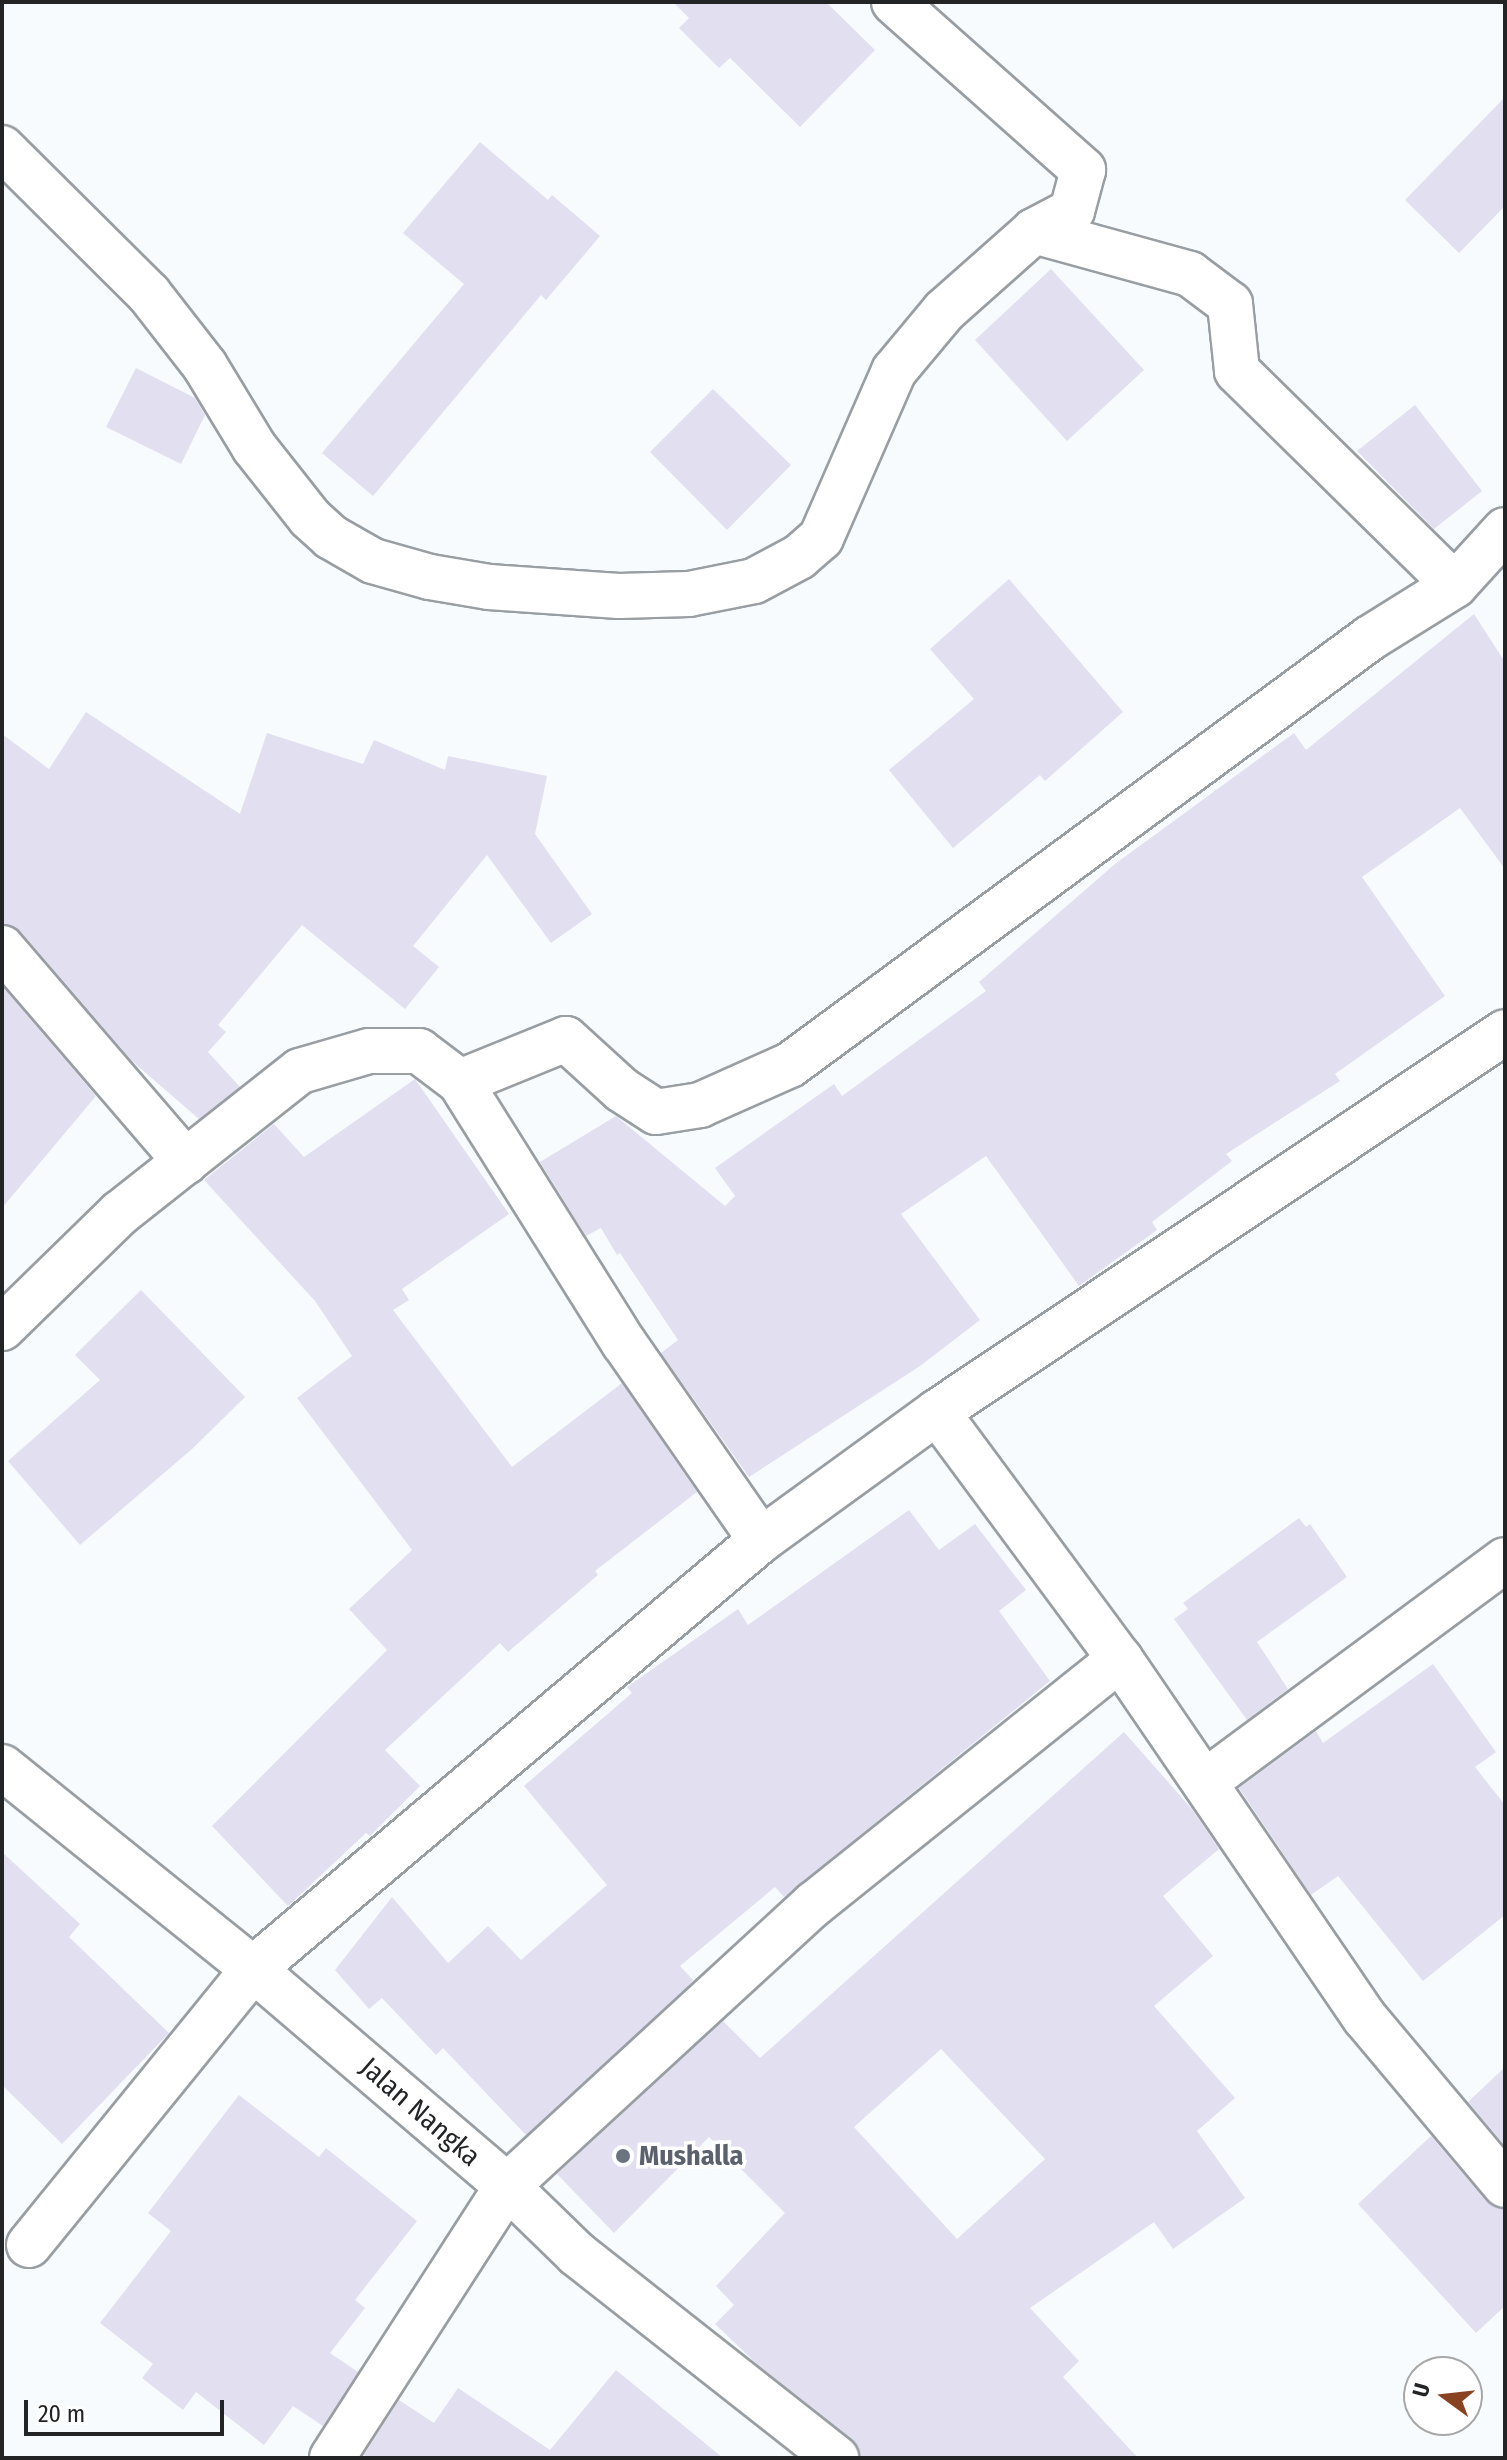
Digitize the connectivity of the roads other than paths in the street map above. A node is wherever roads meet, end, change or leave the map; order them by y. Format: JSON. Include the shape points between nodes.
{"nodes":[{"id":1,"x":894,"y":2,"type":"edge"},
{"id":2,"x":2,"y":148,"type":"edge"},
{"id":3,"x":1034,"y":231,"type":"junction"},
{"id":4,"x":1505,"y":530,"type":"edge"},
{"id":5,"x":1455,"y":585,"type":"junction"},
{"id":6,"x":2,"y":948,"type":"edge"},
{"id":7,"x":1505,"y":1032,"type":"edge"},
{"id":8,"x":460,"y":1082,"type":"junction"},
{"id":9,"x":186,"y":1162,"type":"junction"},
{"id":10,"x":2,"y":1328,"type":"edge"},
{"id":11,"x":937,"y":1412,"type":"junction"},
{"id":12,"x":761,"y":1540,"type":"junction"},
{"id":13,"x":1505,"y":1560,"type":"edge"},
{"id":14,"x":1120,"y":1659,"type":"junction"},
{"id":15,"x":2,"y":1767,"type":"edge"},
{"id":16,"x":1205,"y":1782,"type":"junction"},
{"id":17,"x":253,"y":1969,"type":"junction"},
{"id":18,"x":1505,"y":2185,"type":"edge"},
{"id":19,"x":507,"y":2186,"type":"junction"},
{"id":20,"x":29,"y":2245,"type":"dead end"},
{"id":21,"x":332,"y":2458,"type":"edge"},
{"id":22,"x":836,"y":2458,"type":"edge"}],
"edges":[{"from":1,"to":3,"type":"street","via":[[1083,170],[1072,211]]},
{"from":2,"to":3,"type":"street","via":[[149,294],[205,366],[254,447],[331,537],[373,561],[489,587],[619,596],[689,594],[754,581],[799,557],[821,538],[894,371],[944,311]]},
{"from":3,"to":5,"type":"street","via":[[1190,274],[1230,304],[1237,371]]},
{"from":4,"to":5,"type":"street"},
{"from":5,"to":8,"type":"street","via":[[1370,638],[790,1065],[700,1105],[656,1112],[622,1090],[566,1039]]},
{"from":6,"to":9,"type":"street"},
{"from":7,"to":11,"type":"street"},
{"from":8,"to":9,"type":"street","via":[[419,1051],[369,1051],[300,1071]]},
{"from":8,"to":12,"type":"street","via":[[624,1343]]},
{"from":9,"to":10,"type":"street","via":[[120,1213]]},
{"from":11,"to":12,"type":"street"},
{"from":11,"to":14,"type":"street"},
{"from":12,"to":17,"type":"street"},
{"from":13,"to":16,"type":"street"},
{"from":14,"to":16,"type":"street"},
{"from":14,"to":19,"type":"street","via":[[814,1904]]},
{"from":15,"to":17,"type":"street","name":"Jalan Nangka"},
{"from":16,"to":18,"type":"street","via":[[1365,2018]]},
{"from":17,"to":19,"type":"street","name":"Jalan Nangka"},
{"from":17,"to":20,"type":"street"},
{"from":19,"to":21,"type":"street"},
{"from":19,"to":22,"type":"street","name":"Jalan Nangka","via":[[577,2254]]}]}
